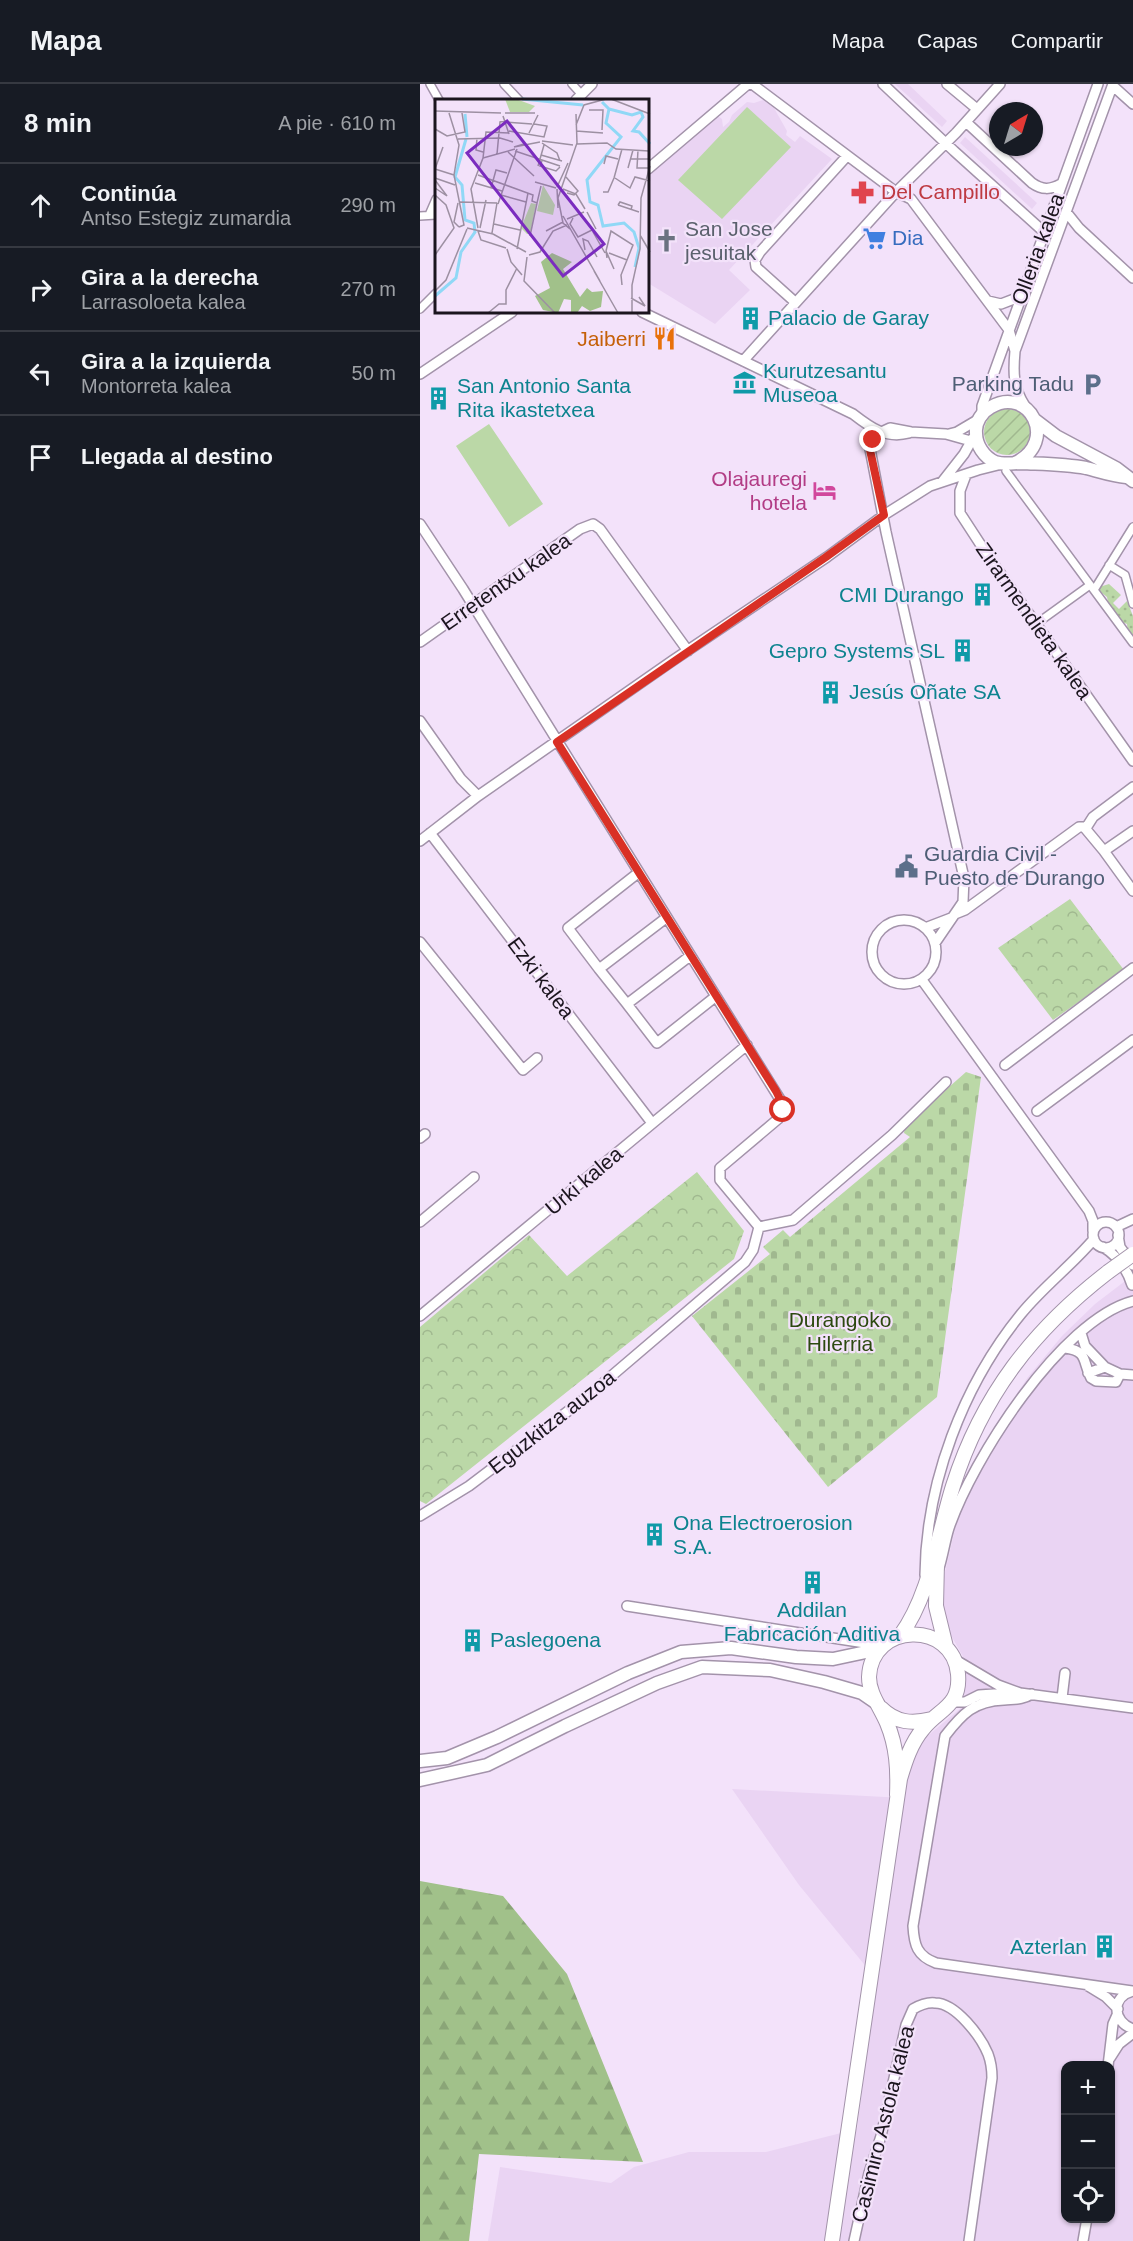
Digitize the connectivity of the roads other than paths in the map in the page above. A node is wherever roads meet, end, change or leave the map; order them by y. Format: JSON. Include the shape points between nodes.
{"nodes":[{"id":1,"x":430,"y":84,"type":"edge"},
{"id":2,"x":504,"y":84,"type":"edge"},
{"id":3,"x":572,"y":84,"type":"edge"},
{"id":4,"x":592,"y":84,"type":"edge"},
{"id":5,"x":750,"y":84,"type":"edge"},
{"id":6,"x":883,"y":84,"type":"edge"},
{"id":7,"x":947,"y":84,"type":"edge"},
{"id":8,"x":1000,"y":84,"type":"edge"},
{"id":9,"x":1098,"y":84,"type":"edge"},
{"id":10,"x":1113,"y":85,"type":"edge"},
{"id":11,"x":579,"y":98,"type":"edge"},
{"id":12,"x":438,"y":99,"type":"edge"},
{"id":13,"x":518,"y":99,"type":"edge"},
{"id":14,"x":1133,"y":104,"type":"edge"},
{"id":15,"x":977,"y":108,"type":"junction"},
{"id":16,"x":966,"y":122,"type":"junction"},
{"id":17,"x":945,"y":143,"type":"junction"},
{"id":18,"x":847,"y":156,"type":"junction"},
{"id":19,"x":650,"y":167,"type":"edge"},
{"id":20,"x":910,"y":177,"type":"junction"},
{"id":21,"x":886,"y":184,"type":"junction"},
{"id":22,"x":1061,"y":184,"type":"junction"},
{"id":23,"x":896,"y":192,"type":"junction"},
{"id":24,"x":911,"y":199,"type":"junction"},
{"id":25,"x":883,"y":207,"type":"junction"},
{"id":26,"x":1067,"y":213,"type":"junction"},
{"id":27,"x":433,"y":215,"type":"edge"},
{"id":28,"x":420,"y":216,"type":"edge"},
{"id":29,"x":1044,"y":232,"type":"junction"},
{"id":30,"x":1133,"y":278,"type":"edge"},
{"id":31,"x":435,"y":294,"type":"edge"},
{"id":32,"x":1022,"y":296,"type":"junction"},
{"id":33,"x":795,"y":302,"type":"junction"},
{"id":34,"x":988,"y":302,"type":"junction"},
{"id":35,"x":420,"y":309,"type":"edge"},
{"id":36,"x":509,"y":314,"type":"edge"},
{"id":37,"x":646,"y":314,"type":"edge"},
{"id":38,"x":1009,"y":330,"type":"junction"},
{"id":39,"x":1016,"y":351,"type":"junction"},
{"id":40,"x":743,"y":361,"type":"junction"},
{"id":41,"x":420,"y":374,"type":"edge"},
{"id":42,"x":1026,"y":409,"type":"junction"},
{"id":43,"x":981,"y":416,"type":"junction"},
{"id":44,"x":859,"y":419,"type":"junction"},
{"id":45,"x":1035,"y":420,"type":"junction"},
{"id":46,"x":880,"y":433,"type":"junction"},
{"id":47,"x":946,"y":434,"type":"junction"},
{"id":48,"x":975,"y":439,"type":"junction"},
{"id":49,"x":872,"y":441,"type":"junction"},
{"id":50,"x":1008,"y":466,"type":"junction"},
{"id":51,"x":966,"y":475,"type":"junction"},
{"id":52,"x":1129,"y":479,"type":"edge"},
{"id":53,"x":942,"y":482,"type":"junction"},
{"id":54,"x":884,"y":515,"type":"junction"},
{"id":55,"x":420,"y":524,"type":"edge"},
{"id":56,"x":1133,"y":527,"type":"edge"},
{"id":57,"x":1109,"y":565,"type":"junction"},
{"id":58,"x":1092,"y":587,"type":"junction"},
{"id":59,"x":1133,"y":604,"type":"edge"},
{"id":60,"x":473,"y":605,"type":"junction"},
{"id":61,"x":1035,"y":624,"type":"junction"},
{"id":62,"x":420,"y":642,"type":"edge"},
{"id":63,"x":1133,"y":643,"type":"edge"},
{"id":64,"x":688,"y":651,"type":"junction"},
{"id":65,"x":420,"y":721,"type":"edge"},
{"id":66,"x":557,"y":742,"type":"junction"},
{"id":67,"x":1133,"y":761,"type":"edge"},
{"id":68,"x":1133,"y":787,"type":"edge"},
{"id":69,"x":478,"y":796,"type":"junction"},
{"id":70,"x":1087,"y":829,"type":"junction"},
{"id":71,"x":1133,"y":831,"type":"edge"},
{"id":72,"x":430,"y":833,"type":"junction"},
{"id":73,"x":420,"y":841,"type":"edge"},
{"id":74,"x":1104,"y":851,"type":"junction"},
{"id":75,"x":638,"y":873,"type":"junction"},
{"id":76,"x":1133,"y":891,"type":"edge"},
{"id":77,"x":953,"y":916,"type":"junction"},
{"id":78,"x":666,"y":918,"type":"junction"},
{"id":79,"x":926,"y":928,"type":"junction"},
{"id":80,"x":420,"y":942,"type":"edge"},
{"id":81,"x":935,"y":943,"type":"junction"},
{"id":82,"x":690,"y":956,"type":"junction"},
{"id":83,"x":1133,"y":968,"type":"edge"},
{"id":84,"x":599,"y":969,"type":"junction"},
{"id":85,"x":922,"y":980,"type":"junction"},
{"id":86,"x":715,"y":997,"type":"junction"},
{"id":87,"x":627,"y":1004,"type":"junction"},
{"id":88,"x":1133,"y":1040,"type":"edge"},
{"id":89,"x":747,"y":1045,"type":"junction"},
{"id":90,"x":537,"y":1058,"type":"dead end"},
{"id":91,"x":1005,"y":1065,"type":"dead end"},
{"id":92,"x":946,"y":1082,"type":"dead end"},
{"id":93,"x":1037,"y":1111,"type":"dead end"},
{"id":94,"x":652,"y":1124,"type":"junction"},
{"id":95,"x":474,"y":1177,"type":"dead end"},
{"id":96,"x":1080,"y":1199,"type":"junction"},
{"id":97,"x":1133,"y":1219,"type":"edge"},
{"id":98,"x":420,"y":1222,"type":"edge"},
{"id":99,"x":759,"y":1227,"type":"junction"},
{"id":100,"x":1114,"y":1228,"type":"junction"},
{"id":101,"x":1094,"y":1235,"type":"junction"},
{"id":102,"x":1104,"y":1247,"type":"junction"},
{"id":103,"x":1133,"y":1254,"type":"edge"},
{"id":104,"x":1133,"y":1265,"type":"edge"},
{"id":105,"x":1132,"y":1285,"type":"edge"},
{"id":106,"x":1133,"y":1300,"type":"edge"},
{"id":107,"x":420,"y":1316,"type":"edge"},
{"id":108,"x":1081,"y":1333,"type":"junction"},
{"id":109,"x":1065,"y":1348,"type":"junction"},
{"id":110,"x":1105,"y":1367,"type":"junction"},
{"id":111,"x":1088,"y":1373,"type":"junction"},
{"id":112,"x":1120,"y":1374,"type":"junction"},
{"id":113,"x":1133,"y":1375,"type":"edge"},
{"id":114,"x":420,"y":1516,"type":"edge"},
{"id":115,"x":930,"y":1582,"type":"junction"},
{"id":116,"x":627,"y":1606,"type":"dead end"},
{"id":117,"x":900,"y":1636,"type":"junction"},
{"id":118,"x":880,"y":1649,"type":"junction"},
{"id":119,"x":950,"y":1653,"type":"junction"},
{"id":120,"x":1065,"y":1673,"type":"dead end"},
{"id":121,"x":1020,"y":1693,"type":"junction"},
{"id":122,"x":1032,"y":1695,"type":"junction"},
{"id":123,"x":1062,"y":1698,"type":"junction"},
{"id":124,"x":952,"y":1702,"type":"junction"},
{"id":125,"x":878,"y":1704,"type":"junction"},
{"id":126,"x":1133,"y":1708,"type":"edge"},
{"id":127,"x":932,"y":1719,"type":"junction"},
{"id":128,"x":420,"y":1761,"type":"edge"},
{"id":129,"x":420,"y":1780,"type":"edge"},
{"id":130,"x":897,"y":1796,"type":"junction"},
{"id":131,"x":1086,"y":1985,"type":"junction"},
{"id":132,"x":1133,"y":1991,"type":"edge"},
{"id":133,"x":1117,"y":2012,"type":"junction"},
{"id":134,"x":1133,"y":2031,"type":"edge"},
{"id":135,"x":1108,"y":2061,"type":"edge"},
{"id":136,"x":1109,"y":2061,"type":"edge"},
{"id":137,"x":1086,"y":2223,"type":"edge"},
{"id":138,"x":832,"y":2241,"type":"edge"},
{"id":139,"x":854,"y":2241,"type":"edge"},
{"id":140,"x":969,"y":2241,"type":"edge"},
{"id":141,"x":1083,"y":2241,"type":"edge"}],
"edges":[{"from":1,"to":12,"type":"street"},
{"from":2,"to":13,"type":"street"},
{"from":3,"to":11,"type":"street"},
{"from":4,"to":11,"type":"street"},
{"from":5,"to":18,"type":"street"},
{"from":5,"to":19,"type":"street"},
{"from":6,"to":17,"type":"street"},
{"from":7,"to":15,"type":"street"},
{"from":8,"to":15,"type":"street"},
{"from":9,"to":22,"type":"street","name":"Olleria kalea"},
{"from":10,"to":14,"type":"street"},
{"from":10,"to":26,"type":"street","name":"Olleria kalea"},
{"from":15,"to":16,"type":"street"},
{"from":16,"to":17,"type":"street"},
{"from":16,"to":22,"type":"street","via":[[1041,189]]},
{"from":17,"to":20,"type":"street"},
{"from":17,"to":29,"type":"street"},
{"from":18,"to":21,"type":"street"},
{"from":18,"to":33,"type":"street","via":[[755,260],[756,267]]},
{"from":20,"to":23,"type":"street"},
{"from":20,"to":24,"type":"street"},
{"from":21,"to":23,"type":"street"},
{"from":21,"to":25,"type":"street"},
{"from":22,"to":29,"type":"street","name":"Olleria kalea"},
{"from":23,"to":24,"type":"street"},
{"from":23,"to":25,"type":"street"},
{"from":24,"to":34,"type":"street"},
{"from":25,"to":33,"type":"street"},
{"from":26,"to":30,"type":"street"},
{"from":26,"to":39,"type":"street","name":"Olleria kalea"},
{"from":27,"to":28,"type":"street"},
{"from":29,"to":32,"type":"street","name":"Olleria kalea"},
{"from":31,"to":35,"type":"street"},
{"from":32,"to":34,"type":"street","via":[[1001,304]]},
{"from":32,"to":38,"type":"street","name":"Olleria kalea"},
{"from":33,"to":40,"type":"street"},
{"from":34,"to":38,"type":"street"},
{"from":36,"to":41,"type":"street"},
{"from":37,"to":40,"type":"street"},
{"from":38,"to":39,"type":"street"},
{"from":38,"to":43,"type":"street","name":"Olleria kalea"},
{"from":39,"to":42,"type":"street","name":"Olleria kalea","via":[[1014,383]]},
{"from":40,"to":44,"type":"street"},
{"from":42,"to":43,"type":"main road","via":[[1008,402],[998,403]]},
{"from":42,"to":45,"type":"main road"},
{"from":43,"to":47,"type":"street","via":[[957,432]]},
{"from":43,"to":48,"type":"main road"},
{"from":44,"to":46,"type":"street"},
{"from":44,"to":49,"type":"street"},
{"from":45,"to":50,"type":"main road","via":[[1037,441],[1032,451]]},
{"from":45,"to":52,"type":"main road"},
{"from":46,"to":47,"type":"street"},
{"from":46,"to":49,"type":"street"},
{"from":47,"to":48,"type":"street"},
{"from":48,"to":50,"type":"main road","via":[[986,456]]},
{"from":48,"to":53,"type":"street"},
{"from":49,"to":54,"type":"street","via":[[870,450]]},
{"from":50,"to":51,"type":"street"},
{"from":50,"to":52,"type":"main road","via":[[1076,467]]},
{"from":50,"to":58,"type":"street"},
{"from":51,"to":53,"type":"street"},
{"from":51,"to":61,"type":"street","name":"Zirarmendieta kalea","via":[[960,491],[960,513]]},
{"from":53,"to":54,"type":"street"},
{"from":54,"to":64,"type":"street"},
{"from":54,"to":77,"type":"street","via":[[963,868],[964,896]]},
{"from":55,"to":60,"type":"street"},
{"from":56,"to":57,"type":"street"},
{"from":57,"to":58,"type":"street"},
{"from":57,"to":59,"type":"street","via":[[1125,575]]},
{"from":58,"to":61,"type":"street"},
{"from":58,"to":63,"type":"street"},
{"from":60,"to":62,"type":"street","name":"Erretentxu kalea"},
{"from":60,"to":64,"type":"street","name":"Erretentxu kalea","via":[[580,529],[593,524]]},
{"from":60,"to":66,"type":"street"},
{"from":61,"to":67,"type":"street","name":"Zirarmendieta kalea"},
{"from":64,"to":66,"type":"street"},
{"from":65,"to":69,"type":"street","via":[[461,779]]},
{"from":66,"to":69,"type":"street"},
{"from":66,"to":75,"type":"street"},
{"from":68,"to":70,"type":"street","via":[[1093,817]]},
{"from":69,"to":72,"type":"street"},
{"from":70,"to":74,"type":"street"},
{"from":70,"to":77,"type":"street","via":[[1079,827],[1070,832]]},
{"from":71,"to":74,"type":"street"},
{"from":72,"to":73,"type":"street"},
{"from":72,"to":94,"type":"street","name":"Ezki kalea"},
{"from":74,"to":76,"type":"street"},
{"from":75,"to":78,"type":"street"},
{"from":75,"to":84,"type":"street","via":[[568,928]]},
{"from":77,"to":79,"type":"street"},
{"from":77,"to":81,"type":"street"},
{"from":78,"to":82,"type":"street"},
{"from":78,"to":84,"type":"street"},
{"from":79,"to":81,"type":"street"},
{"from":79,"to":85,"type":"street","via":[[907,920],[887,925],[874,940],[872,950],[873,960],[884,977],[903,985]]},
{"from":80,"to":90,"type":"street","via":[[523,1070]]},
{"from":81,"to":85,"type":"street","via":[[935,963]]},
{"from":82,"to":86,"type":"street"},
{"from":82,"to":87,"type":"street"},
{"from":83,"to":91,"type":"street"},
{"from":84,"to":87,"type":"street"},
{"from":85,"to":96,"type":"street"},
{"from":86,"to":87,"type":"street","via":[[657,1044]]},
{"from":86,"to":89,"type":"street"},
{"from":88,"to":93,"type":"street"},
{"from":89,"to":94,"type":"street","name":"Urki kalea"},
{"from":89,"to":99,"type":"street","via":[[783,1110],[778,1119],[720,1168],[720,1180]]},
{"from":92,"to":99,"type":"street","via":[[892,1135],[793,1220]]},
{"from":94,"to":107,"type":"street","name":"Urki kalea"},
{"from":95,"to":98,"type":"street"},
{"from":96,"to":100,"type":"street"},
{"from":96,"to":101,"type":"street","via":[[1091,1215]]},
{"from":97,"to":100,"type":"street"},
{"from":99,"to":114,"type":"street","name":"Eguzkitza auzoa","via":[[745,1262],[678,1320],[588,1396],[469,1486]]},
{"from":100,"to":101,"type":"street","via":[[1098,1224]]},
{"from":100,"to":102,"type":"street","via":[[1112,1246]]},
{"from":100,"to":104,"type":"street","via":[[1120,1247]]},
{"from":101,"to":102,"type":"street"},
{"from":101,"to":115,"type":"street","via":[[1020,1314],[974,1384],[942,1469],[925,1552]]},
{"from":102,"to":105,"type":"street","via":[[1126,1270]]},
{"from":103,"to":115,"type":"main road","bridge":true,"via":[[1060,1311],[1029,1344],[995,1391],[969,1442],[953,1487]]},
{"from":105,"to":106,"type":"street"},
{"from":106,"to":108,"type":"street","via":[[1106,1312]]},
{"from":108,"to":109,"type":"street"},
{"from":108,"to":110,"type":"street","via":[[1085,1346]]},
{"from":109,"to":111,"type":"street","via":[[1080,1352]]},
{"from":109,"to":115,"type":"street","via":[[1018,1401],[988,1447],[949,1528]]},
{"from":110,"to":111,"type":"street"},
{"from":110,"to":112,"type":"street"},
{"from":111,"to":112,"type":"street","via":[[1096,1381],[1116,1382]]},
{"from":112,"to":113,"type":"street"},
{"from":115,"to":117,"type":"main road"},
{"from":115,"to":119,"type":"main road"},
{"from":116,"to":118,"type":"street","via":[[865,1643]]},
{"from":117,"to":118,"type":"main road"},
{"from":117,"to":119,"type":"main road","via":[[924,1635]]},
{"from":118,"to":125,"type":"main road","via":[[869,1676]]},
{"from":118,"to":128,"type":"main road","via":[[833,1659],[731,1648],[681,1652],[447,1758]]},
{"from":119,"to":121,"type":"street","via":[[998,1685]]},
{"from":119,"to":124,"type":"main road","via":[[958,1673]]},
{"from":120,"to":123,"type":"street"},
{"from":121,"to":122,"type":"street"},
{"from":121,"to":124,"type":"street","via":[[979,1695],[965,1702]]},
{"from":122,"to":123,"type":"street"},
{"from":122,"to":131,"type":"street","via":[[1022,1700],[982,1703],[960,1715],[945,1736],[913,1926],[914,1943],[918,1952],[936,1962]]},
{"from":123,"to":126,"type":"street"},
{"from":124,"to":127,"type":"main road"},
{"from":125,"to":127,"type":"main road","via":[[888,1715],[902,1721]]},
{"from":125,"to":129,"type":"main road","via":[[862,1693],[770,1670],[702,1667],[657,1683],[487,1766]]},
{"from":125,"to":130,"type":"main road","via":[[897,1757]]},
{"from":127,"to":130,"type":"main road","via":[[912,1746]]},
{"from":130,"to":138,"type":"main road"},
{"from":131,"to":132,"type":"street"},
{"from":131,"to":133,"type":"street","via":[[1106,1997]]},
{"from":132,"to":133,"type":"street","via":[[1122,1996]]},
{"from":133,"to":134,"type":"street","via":[[1120,2022]]},
{"from":133,"to":135,"type":"street"},
{"from":134,"to":136,"type":"street"},
{"from":137,"to":141,"type":"street"},
{"from":139,"to":140,"type":"street","name":"Casimiro Astola kalea","via":[[906,2025],[913,2009],[936,2002],[961,2016],[991,2063]]}]}
